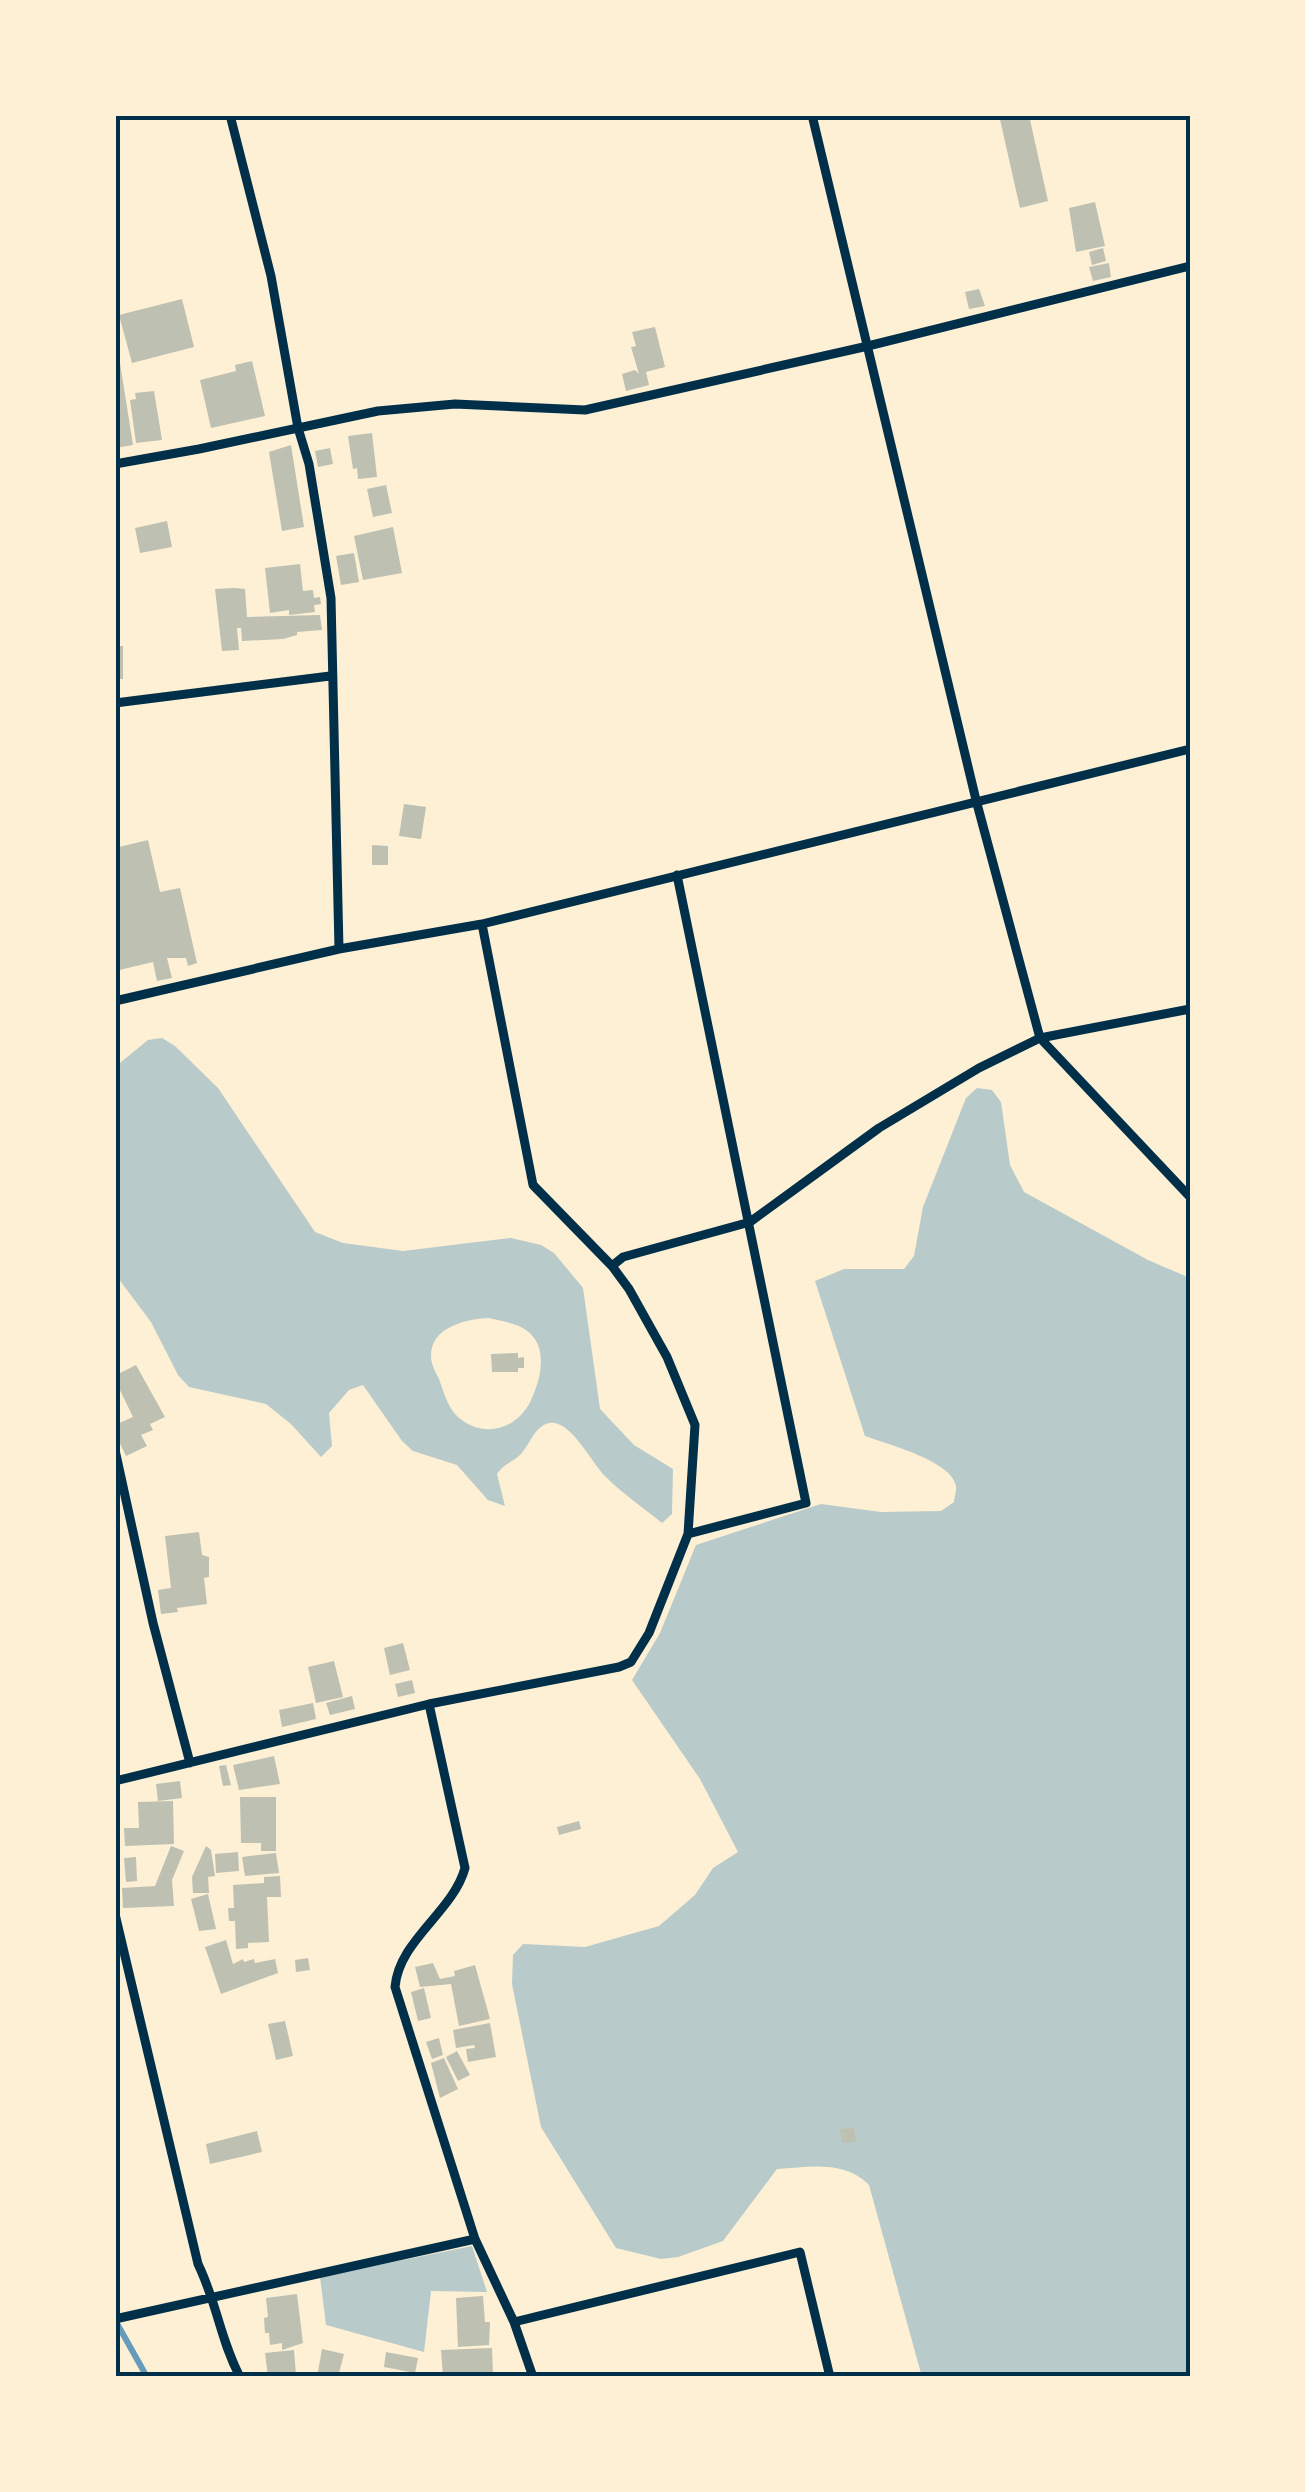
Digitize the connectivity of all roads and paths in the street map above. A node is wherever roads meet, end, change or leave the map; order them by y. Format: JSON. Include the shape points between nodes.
{"nodes":[{"id":1,"x":230,"y":115,"type":"edge"},
{"id":2,"x":812,"y":115,"type":"edge"},
{"id":3,"x":1190,"y":266,"type":"edge"},
{"id":4,"x":868,"y":346,"type":"junction"},
{"id":5,"x":298,"y":428,"type":"junction"},
{"id":6,"x":115,"y":464,"type":"edge"},
{"id":7,"x":330,"y":676,"type":"junction"},
{"id":8,"x":115,"y":703,"type":"edge"},
{"id":9,"x":1190,"y":749,"type":"edge"},
{"id":10,"x":976,"y":800,"type":"junction"},
{"id":11,"x":677,"y":875,"type":"junction"},
{"id":12,"x":482,"y":924,"type":"junction"},
{"id":13,"x":339,"y":949,"type":"junction"},
{"id":14,"x":115,"y":1001,"type":"edge"},
{"id":15,"x":1190,"y":1009,"type":"edge"},
{"id":16,"x":1040,"y":1038,"type":"junction"},
{"id":17,"x":1190,"y":1198,"type":"edge"},
{"id":18,"x":750,"y":1222,"type":"junction"},
{"id":19,"x":612,"y":1266,"type":"junction"},
{"id":20,"x":115,"y":1450,"type":"edge"},
{"id":21,"x":688,"y":1534,"type":"junction"},
{"id":22,"x":429,"y":1704,"type":"junction"},
{"id":23,"x":190,"y":1763,"type":"junction"},
{"id":24,"x":115,"y":1780,"type":"edge"},
{"id":25,"x":115,"y":1914,"type":"edge"},
{"id":26,"x":475,"y":2239,"type":"junction"},
{"id":27,"x":214,"y":2296,"type":"junction"},
{"id":28,"x":115,"y":2319,"type":"edge"},
{"id":29,"x":514,"y":2322,"type":"junction"},
{"id":30,"x":240,"y":2377,"type":"edge"},
{"id":31,"x":532,"y":2377,"type":"edge"},
{"id":32,"x":830,"y":2377,"type":"edge"}],
"edges":[{"from":1,"to":5,"type":"street","via":[[272,276]]},
{"from":2,"to":4,"type":"street"},
{"from":3,"to":4,"type":"street"},
{"from":4,"to":5,"type":"street","via":[[585,410],[455,404]]},
{"from":4,"to":10,"type":"street"},
{"from":5,"to":6,"type":"street"},
{"from":5,"to":7,"type":"street","via":[[330,598]]},
{"from":7,"to":8,"type":"street"},
{"from":7,"to":13,"type":"street"},
{"from":9,"to":10,"type":"street"},
{"from":10,"to":11,"type":"street"},
{"from":10,"to":16,"type":"street"},
{"from":11,"to":12,"type":"street"},
{"from":11,"to":18,"type":"street"},
{"from":12,"to":13,"type":"street"},
{"from":12,"to":19,"type":"street","via":[[533,1186]]},
{"from":13,"to":14,"type":"street"},
{"from":15,"to":16,"type":"street"},
{"from":16,"to":17,"type":"street"},
{"from":16,"to":18,"type":"street","via":[[879,1128]]},
{"from":18,"to":19,"type":"street","via":[[623,1256]]},
{"from":18,"to":21,"type":"street","via":[[806,1502]]},
{"from":19,"to":21,"type":"street","via":[[667,1357],[695,1425]]},
{"from":20,"to":23,"type":"street"},
{"from":21,"to":22,"type":"street","via":[[631,1662]]},
{"from":22,"to":23,"type":"street"},
{"from":22,"to":26,"type":"street","via":[[464,1868],[404,1959],[395,1987]]},
{"from":23,"to":24,"type":"street"},
{"from":25,"to":27,"type":"street","via":[[198,2264]]},
{"from":26,"to":27,"type":"street"},
{"from":26,"to":29,"type":"street"},
{"from":27,"to":28,"type":"street"},
{"from":27,"to":30,"type":"street","via":[[225,2348]]},
{"from":29,"to":31,"type":"street"},
{"from":29,"to":32,"type":"street","via":[[800,2252]]}]}
